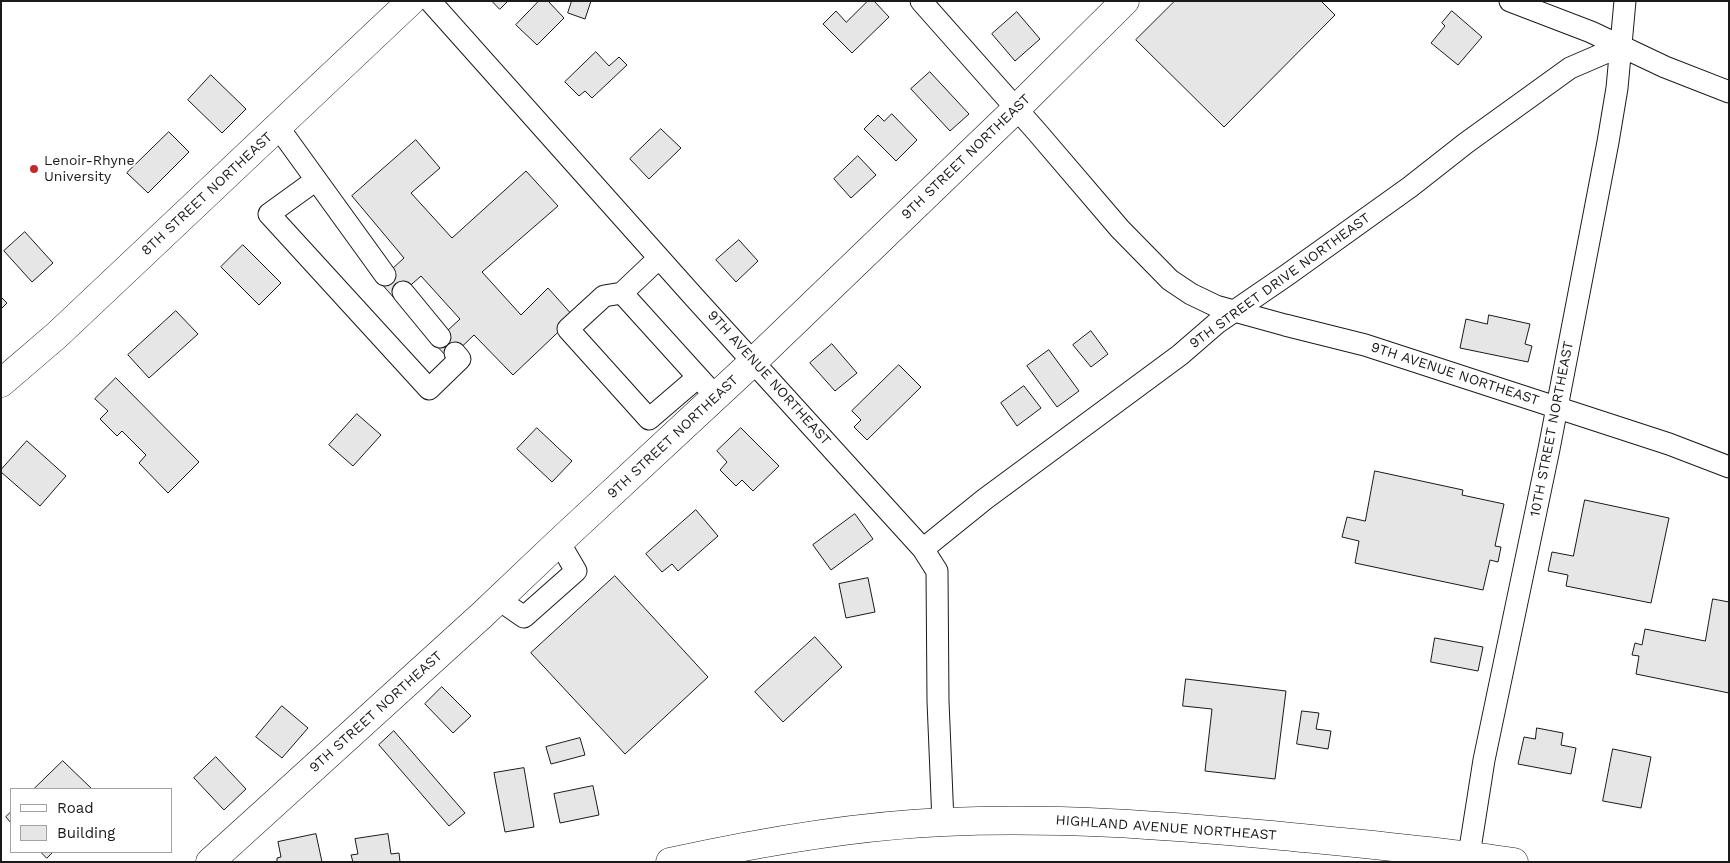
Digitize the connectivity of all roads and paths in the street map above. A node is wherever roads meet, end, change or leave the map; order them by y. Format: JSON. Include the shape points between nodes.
{"nodes":[{"id":1,"x":411,"y":1,"type":"edge"},
{"id":2,"x":430,"y":1,"type":"edge"},
{"id":3,"x":921,"y":1,"type":"edge"},
{"id":4,"x":1125,"y":1,"type":"edge"},
{"id":5,"x":1510,"y":1,"type":"edge"},
{"id":6,"x":1625,"y":1,"type":"edge"},
{"id":7,"x":1621,"y":46,"type":"junction"},
{"id":8,"x":1729,"y":92,"type":"edge"},
{"id":9,"x":1016,"y":109,"type":"junction"},
{"id":10,"x":278,"y":127,"type":"junction"},
{"id":11,"x":316,"y":180,"type":"junction"},
{"id":12,"x":659,"y":258,"type":"junction"},
{"id":13,"x":385,"y":275,"type":"dead end"},
{"id":14,"x":403,"y":292,"type":"dead end"},
{"id":15,"x":622,"y":293,"type":"junction"},
{"id":16,"x":1235,"y":311,"type":"junction"},
{"id":17,"x":440,"y":337,"type":"dead end"},
{"id":18,"x":455,"y":353,"type":"dead end"},
{"id":19,"x":754,"y":361,"type":"junction"},
{"id":20,"x":1,"y":384,"type":"edge"},
{"id":21,"x":707,"y":387,"type":"junction"},
{"id":22,"x":1556,"y":407,"type":"junction"},
{"id":23,"x":1729,"y":467,"type":"edge"},
{"id":24,"x":923,"y":548,"type":"junction"},
{"id":25,"x":943,"y":822,"type":"junction"},
{"id":26,"x":1382,"y":854,"type":"edge"},
{"id":27,"x":1469,"y":855,"type":"junction"},
{"id":28,"x":210,"y":862,"type":"edge"},
{"id":29,"x":670,"y":862,"type":"edge"},
{"id":30,"x":1514,"y":862,"type":"edge"}],
"edges":[{"from":1,"to":10,"type":"main road","name":"8TH STREET NORTHEAST"},
{"from":2,"to":12,"type":"street","name":"9TH AVENUE NORTHEAST"},
{"from":3,"to":9,"type":"street","name":"9TH AVENUE NORTHEAST"},
{"from":4,"to":9,"type":"main road","name":"9TH STREET NORTHEAST"},
{"from":5,"to":7,"type":"street"},
{"from":6,"to":7,"type":"street","name":"10TH STREET NORTHEAST"},
{"from":7,"to":8,"type":"street"},
{"from":7,"to":16,"type":"street","name":"9TH STREET DRIVE NORTHEAST","via":[[1570,68]]},
{"from":7,"to":22,"type":"street","name":"10TH STREET NORTHEAST","via":[[1608,142]]},
{"from":9,"to":16,"type":"street","name":"9TH AVENUE NORTHEAST","via":[[1120,229],[1170,280],[1216,306]]},
{"from":9,"to":19,"type":"main road","name":"9TH STREET NORTHEAST"},
{"from":10,"to":11,"type":"street"},
{"from":10,"to":20,"type":"main road","name":"8TH STREET NORTHEAST"},
{"from":11,"to":13,"type":"street"},
{"from":11,"to":18,"type":"street","via":[[269,214],[430,389],[460,359]]},
{"from":12,"to":15,"type":"street"},
{"from":12,"to":19,"type":"street","name":"9TH AVENUE NORTHEAST"},
{"from":14,"to":17,"type":"street"},
{"from":15,"to":21,"type":"street"},
{"from":15,"to":21,"type":"street","via":[[604,296],[568,329],[650,419]]},
{"from":16,"to":22,"type":"street","name":"9TH AVENUE NORTHEAST","via":[[1365,345]]},
{"from":16,"to":24,"type":"street","name":"9TH STREET DRIVE NORTHEAST"},
{"from":19,"to":21,"type":"main road","name":"9TH STREET NORTHEAST"},
{"from":19,"to":24,"type":"street","name":"9TH AVENUE NORTHEAST"},
{"from":21,"to":28,"type":"main road","name":"9TH STREET NORTHEAST","via":[[559,542]]},
{"from":22,"to":23,"type":"street","name":"9TH AVENUE NORTHEAST"},
{"from":22,"to":27,"type":"street","name":"10TH STREET NORTHEAST","via":[[1484,760]]},
{"from":24,"to":25,"type":"street","name":"9TH AVENUE NORTHEAST","via":[[937,571]]},
{"from":25,"to":26,"type":"main road","name":"HIGHLAND AVENUE NORTHEAST","via":[[1121,822]]},
{"from":25,"to":29,"type":"main road","name":"HIGHLAND AVENUE NORTHEAST","via":[[836,831]]},
{"from":26,"to":27,"type":"main road","name":"HIGHLAND AVENUE NORTHEAST"},
{"from":27,"to":30,"type":"main road","name":"HIGHLAND AVENUE NORTHEAST"}]}
